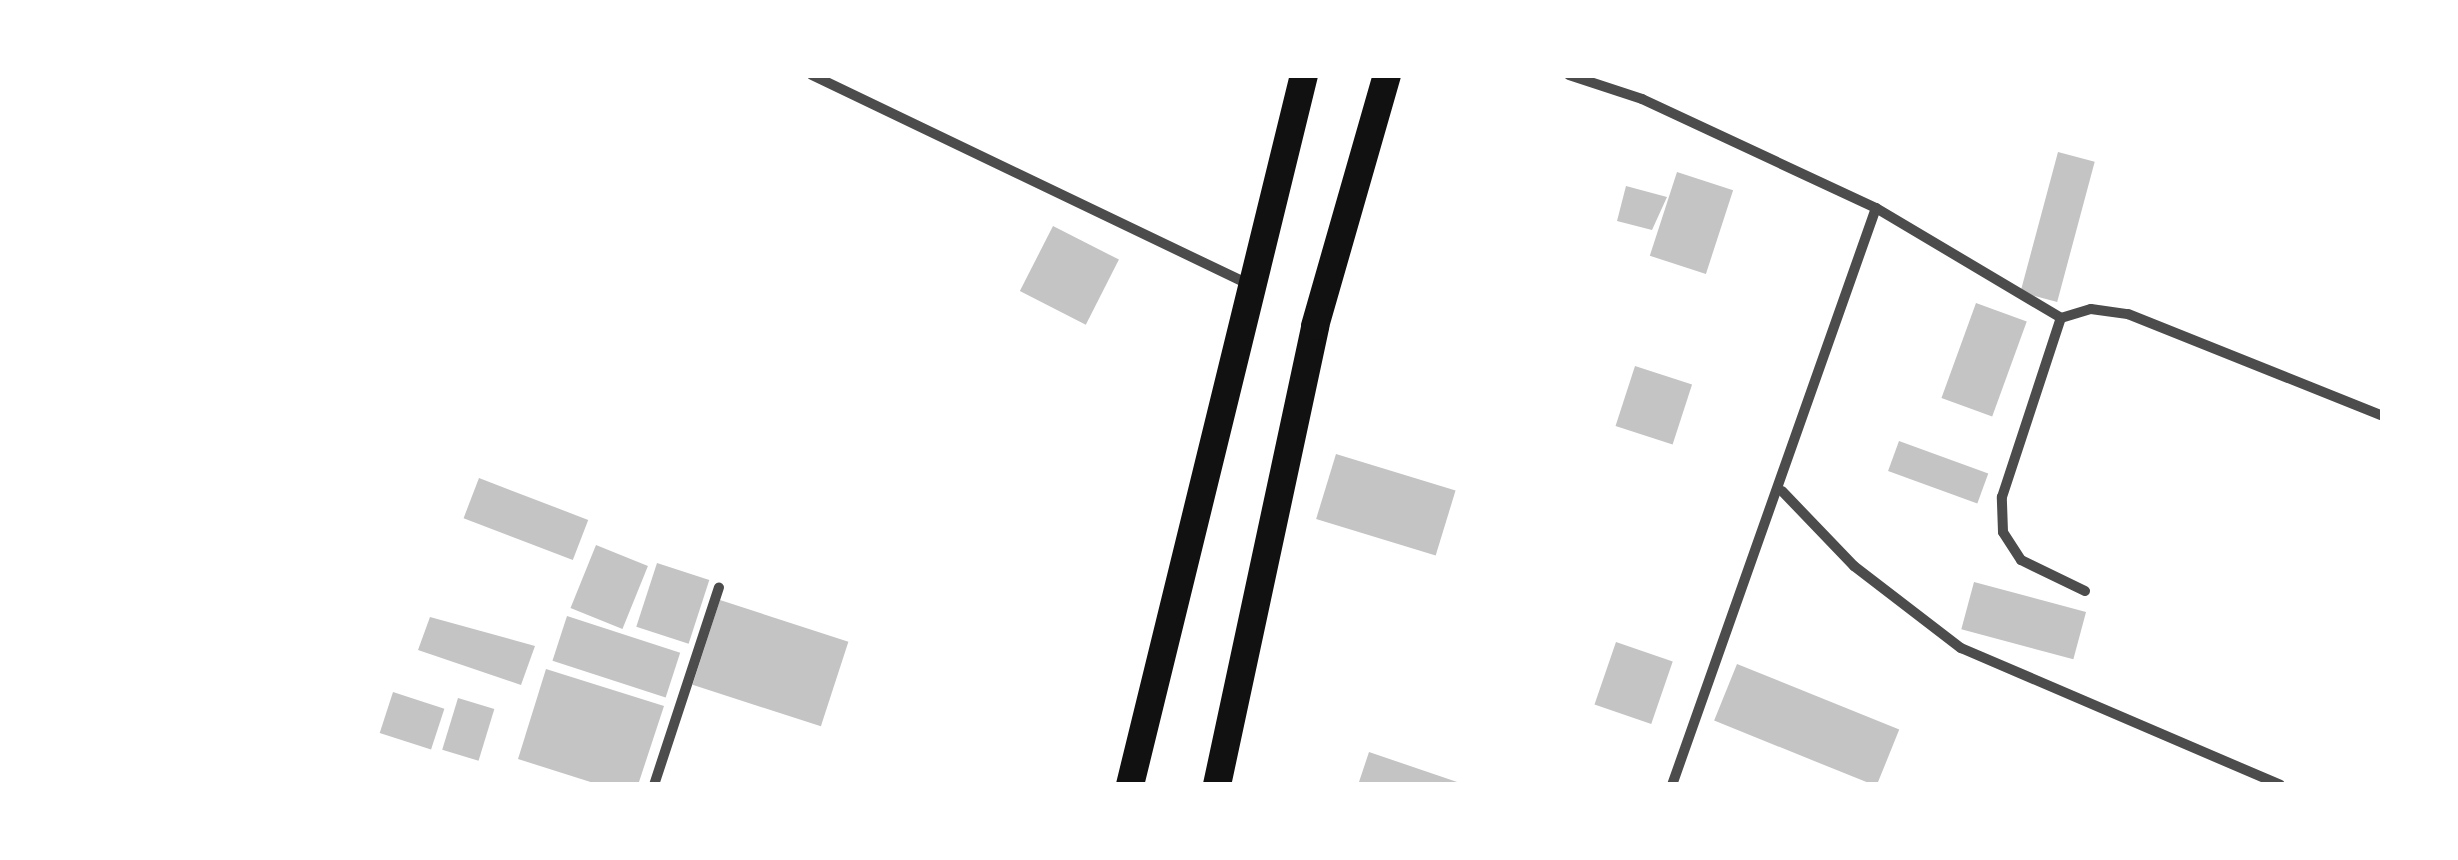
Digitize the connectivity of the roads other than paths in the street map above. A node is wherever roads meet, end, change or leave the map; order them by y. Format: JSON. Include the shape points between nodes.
{"nodes":[{"id":1,"x":812,"y":75,"type":"edge"},
{"id":2,"x":1304,"y":75,"type":"edge"},
{"id":3,"x":1388,"y":75,"type":"edge"},
{"id":4,"x":1569,"y":75,"type":"edge"},
{"id":5,"x":1876,"y":208,"type":"junction"},
{"id":6,"x":1248,"y":284,"type":"junction"},
{"id":7,"x":2061,"y":318,"type":"junction"},
{"id":8,"x":2383,"y":416,"type":"edge"},
{"id":9,"x":1782,"y":491,"type":"junction"},
{"id":10,"x":718,"y":587,"type":"dead end"},
{"id":11,"x":2085,"y":592,"type":"dead end"},
{"id":12,"x":654,"y":785,"type":"edge"},
{"id":13,"x":1130,"y":785,"type":"edge"},
{"id":14,"x":1218,"y":785,"type":"edge"},
{"id":15,"x":1672,"y":785,"type":"edge"},
{"id":16,"x":2280,"y":785,"type":"edge"}],
"edges":[{"from":1,"to":6,"type":"street"},
{"from":2,"to":6,"type":"highway"},
{"from":3,"to":14,"type":"highway","via":[[1316,326]]},
{"from":4,"to":5,"type":"street","via":[[1642,99]]},
{"from":5,"to":7,"type":"street"},
{"from":5,"to":9,"type":"street"},
{"from":6,"to":13,"type":"highway"},
{"from":7,"to":8,"type":"street","via":[[2090,309],[2128,314]]},
{"from":7,"to":11,"type":"street","via":[[2002,496],[2003,532],[2021,560]]},
{"from":9,"to":15,"type":"street"},
{"from":9,"to":16,"type":"street","via":[[1854,566],[1961,648]]},
{"from":10,"to":12,"type":"street"}]}
